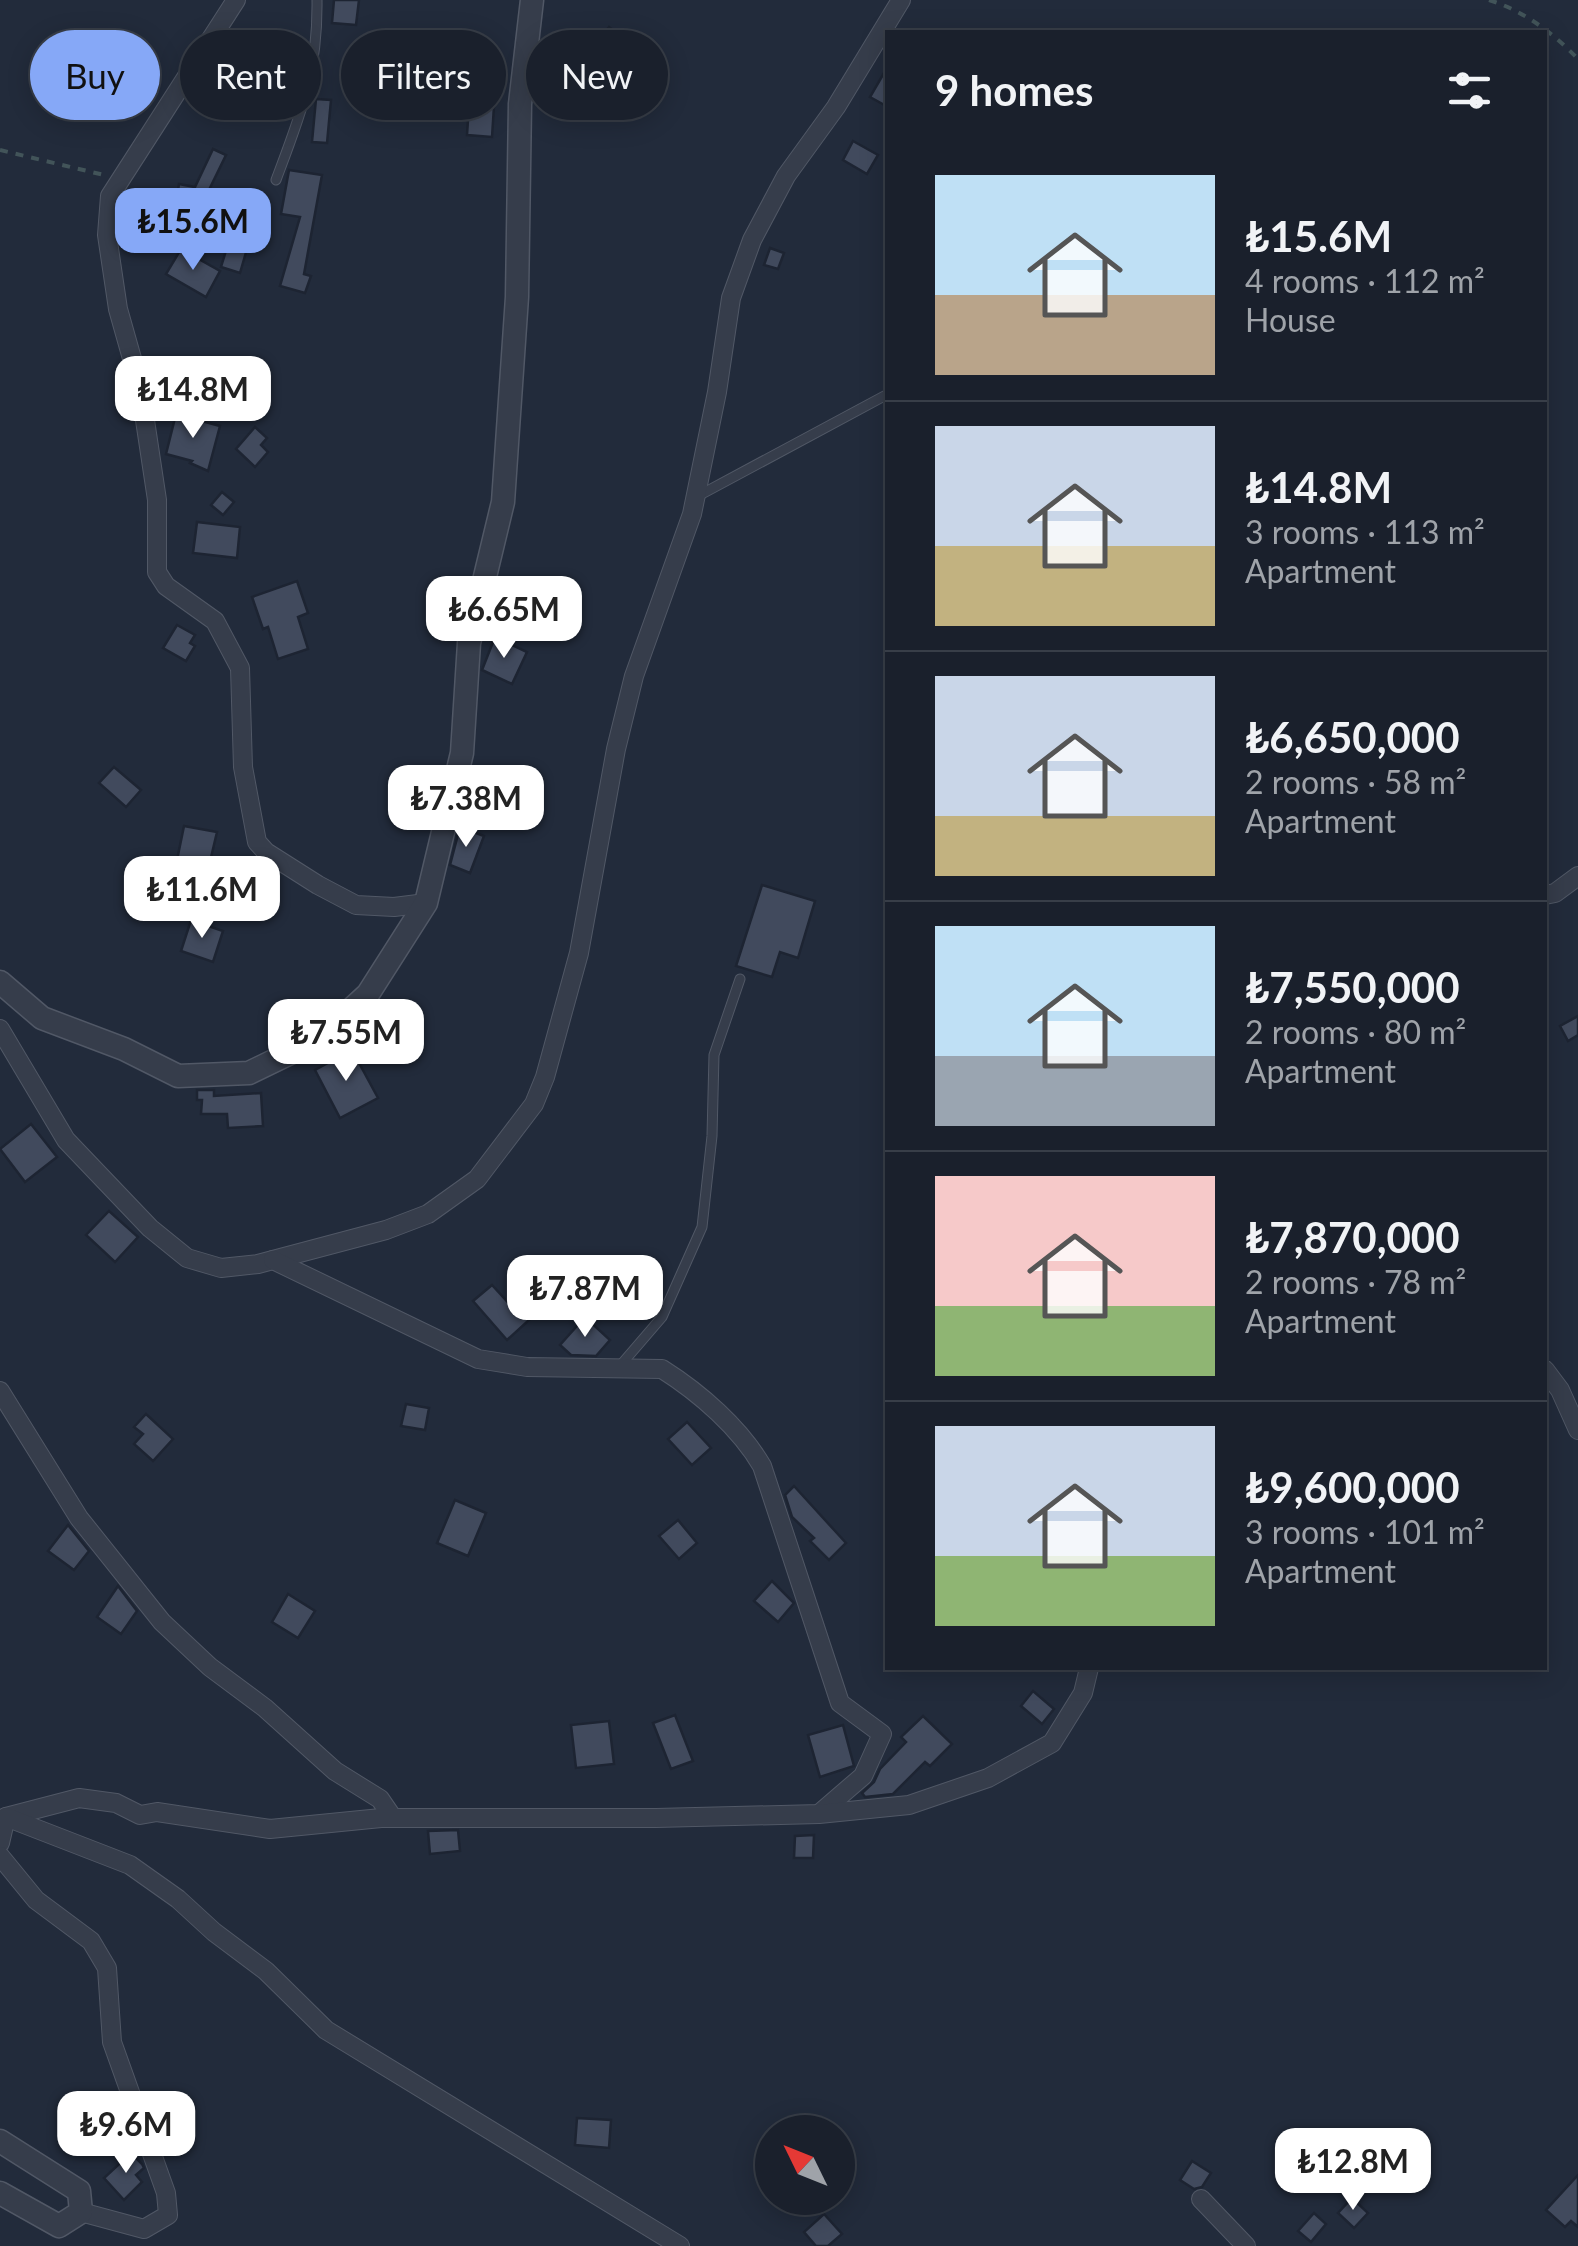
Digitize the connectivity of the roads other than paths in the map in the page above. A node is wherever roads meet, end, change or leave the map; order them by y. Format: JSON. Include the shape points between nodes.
{"nodes":[{"id":1,"x":236,"y":0,"type":"edge"},
{"id":2,"x":317,"y":0,"type":"edge"},
{"id":3,"x":532,"y":0,"type":"edge"},
{"id":4,"x":902,"y":0,"type":"edge"},
{"id":5,"x":276,"y":180,"type":"dead end"},
{"id":6,"x":885,"y":396,"type":"edge"},
{"id":7,"x":695,"y":497,"type":"junction"},
{"id":8,"x":1578,"y":876,"type":"edge"},
{"id":9,"x":1547,"y":895,"type":"edge"},
{"id":10,"x":426,"y":903,"type":"junction"},
{"id":11,"x":740,"y":979,"type":"dead end"},
{"id":12,"x":0,"y":982,"type":"edge"},
{"id":13,"x":0,"y":1029,"type":"edge"},
{"id":14,"x":274,"y":1260,"type":"junction"},
{"id":15,"x":620,"y":1366,"type":"junction"},
{"id":16,"x":1547,"y":1373,"type":"edge"},
{"id":17,"x":0,"y":1391,"type":"edge"},
{"id":18,"x":1578,"y":1430,"type":"edge"},
{"id":19,"x":1088,"y":1670,"type":"edge"},
{"id":20,"x":819,"y":1814,"type":"junction"},
{"id":21,"x":6,"y":1817,"type":"junction"},
{"id":22,"x":393,"y":1818,"type":"junction"},
{"id":23,"x":0,"y":1843,"type":"edge"},
{"id":24,"x":0,"y":1856,"type":"edge"},
{"id":25,"x":0,"y":2140,"type":"edge"},
{"id":26,"x":0,"y":2193,"type":"edge"},
{"id":27,"x":1201,"y":2199,"type":"dead end"},
{"id":28,"x":81,"y":2212,"type":"junction"},
{"id":29,"x":680,"y":2246,"type":"edge"},
{"id":30,"x":1246,"y":2246,"type":"edge"}],
"edges":[{"from":1,"to":10,"type":"street","via":[[110,196],[107,235],[118,308],[150,442],[158,572],[166,586],[214,620],[240,668],[243,767],[257,842],[356,906]]},
{"from":2,"to":5,"type":"lane","via":[[318,46],[306,101]]},
{"from":3,"to":10,"type":"street","via":[[520,104],[517,297],[503,502],[469,642],[462,754]]},
{"from":4,"to":7,"type":"street","via":[[786,176],[752,240],[730,298]]},
{"from":6,"to":7,"type":"lane"},
{"from":7,"to":14,"type":"street","via":[[634,676],[579,952],[534,1104],[477,1179],[428,1214]]},
{"from":8,"to":9,"type":"street"},
{"from":10,"to":12,"type":"street","via":[[368,994],[319,1039],[249,1073],[178,1076],[42,1018]]},
{"from":11,"to":15,"type":"lane","via":[[714,1055],[702,1228],[662,1317]]},
{"from":13,"to":14,"type":"street","via":[[66,1140],[150,1228],[186,1258],[221,1268]]},
{"from":14,"to":15,"type":"street","via":[[478,1358],[527,1366]]},
{"from":15,"to":20,"type":"street","via":[[662,1369],[751,1446],[840,1703],[882,1734],[863,1776]]},
{"from":16,"to":18,"type":"street"},
{"from":17,"to":22,"type":"street","via":[[79,1518],[162,1622],[336,1771],[380,1798]]},
{"from":19,"to":20,"type":"street","via":[[1052,1743],[988,1778],[910,1806]]},
{"from":20,"to":22,"type":"street"},
{"from":21,"to":22,"type":"street","via":[[78,1798],[140,1814],[270,1828]]},
{"from":21,"to":23,"type":"street"},
{"from":21,"to":29,"type":"street","via":[[130,1865],[266,1972],[326,2030]]},
{"from":24,"to":28,"type":"street","via":[[36,1900],[91,1941],[107,1968],[112,2042],[166,2193],[168,2215],[144,2229]]},
{"from":25,"to":28,"type":"street","via":[[79,2191]]},
{"from":26,"to":28,"type":"street","via":[[59,2226]]},
{"from":27,"to":30,"type":"street"}]}
